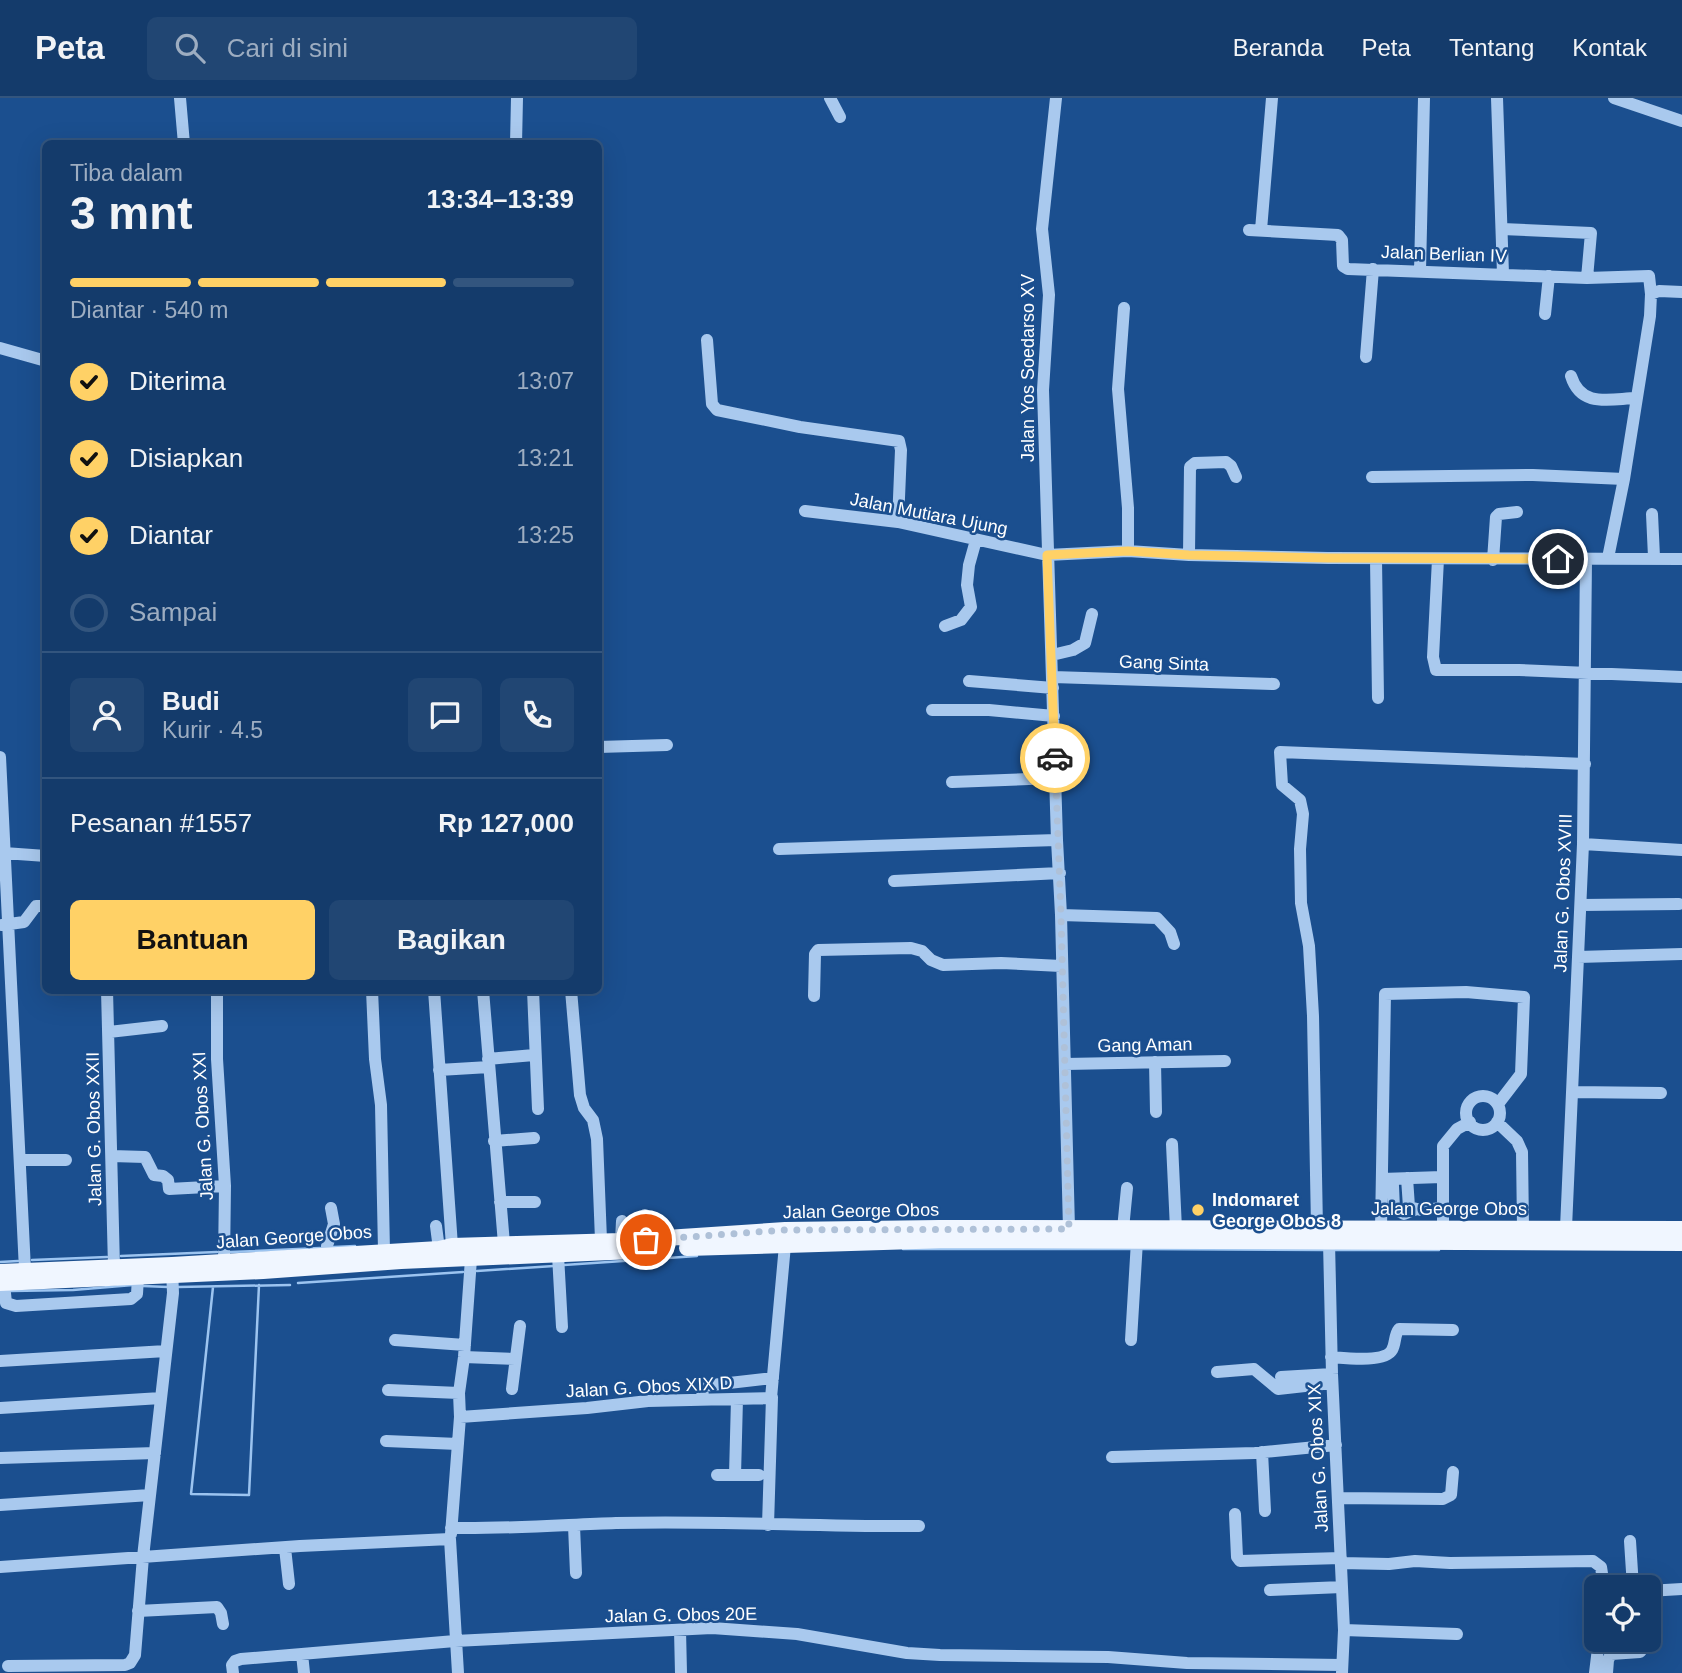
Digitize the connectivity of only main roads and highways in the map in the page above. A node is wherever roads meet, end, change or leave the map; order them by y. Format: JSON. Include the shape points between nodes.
{"nodes":[{"id":1,"x":1682,"y":1229,"type":"edge"},
{"id":2,"x":1682,"y":1243,"type":"edge"},
{"id":3,"x":173,"y":1279,"type":"junction"},
{"id":4,"x":2,"y":1284,"type":"edge"},
{"id":5,"x":112,"y":1284,"type":"junction"}],
"edges":[{"from":1,"to":3,"type":"main road","name":"Jalan George Obos","via":[[1317,1224],[785,1230],[224,1261]]},
{"from":2,"to":3,"type":"main road","name":"Jalan George Obos","via":[[948,1240],[401,1261]]},
{"from":3,"to":5,"type":"main road","name":"Jalan George Obos"},
{"from":3,"to":5,"type":"main road","name":"Jalan George Obos"},
{"from":4,"to":5,"type":"main road","name":"Jalan George Obos","via":[[73,1291]]},
{"from":4,"to":5,"type":"main road","name":"Jalan George Obos","via":[[25,1270]]}]}
